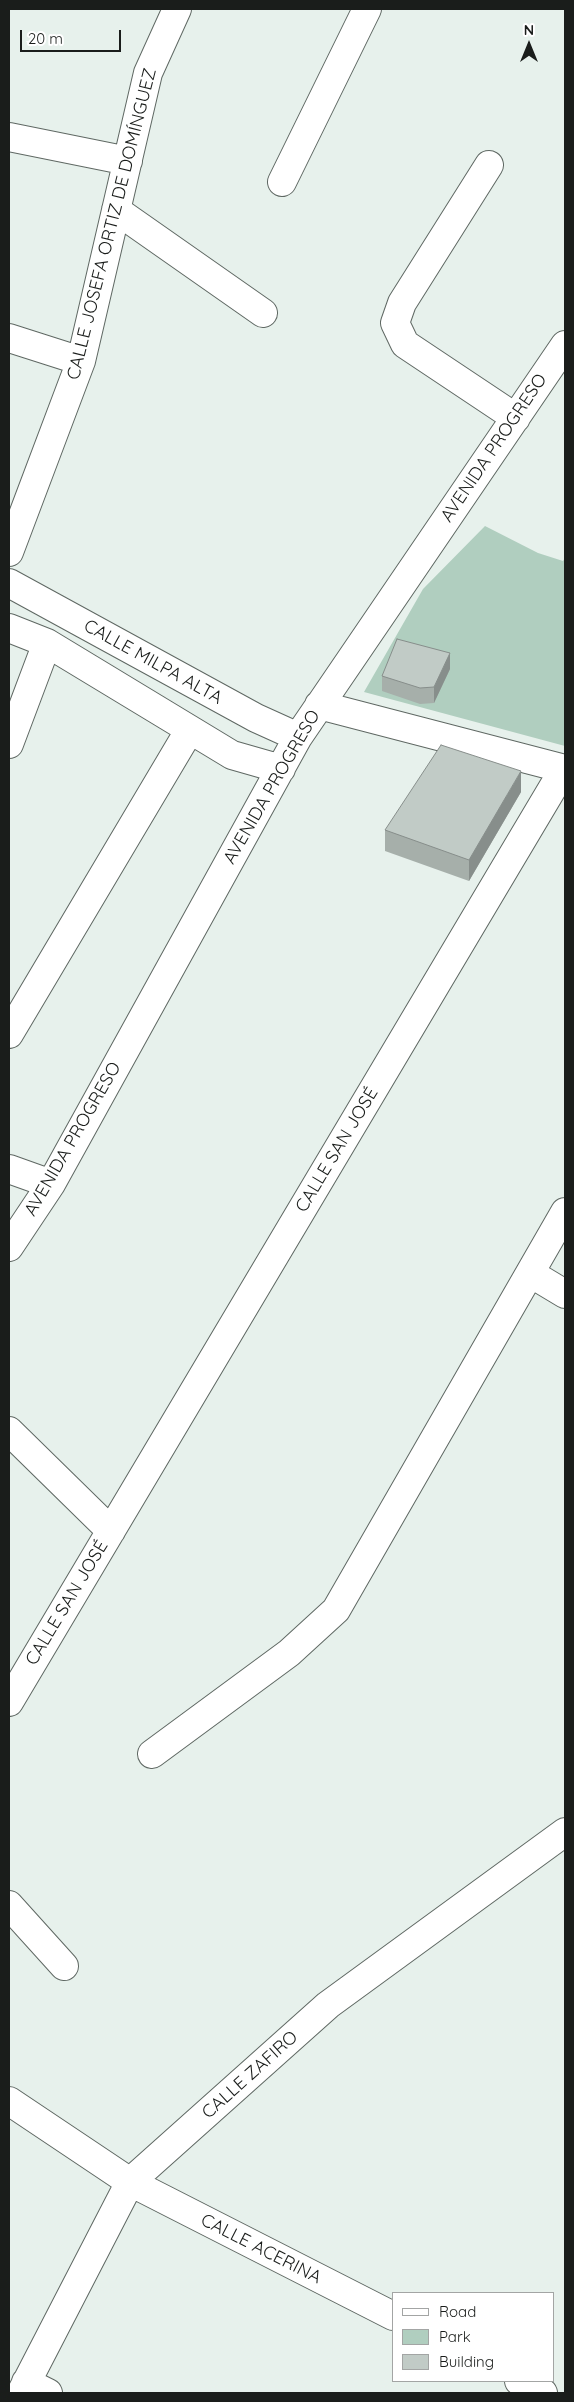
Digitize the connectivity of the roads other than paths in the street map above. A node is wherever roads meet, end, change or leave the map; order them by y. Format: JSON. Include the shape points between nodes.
{"nodes":[{"id":1,"x":177,"y":9,"type":"edge"},
{"id":2,"x":367,"y":9,"type":"edge"},
{"id":3,"x":9,"y":137,"type":"edge"},
{"id":4,"x":128,"y":161,"type":"junction"},
{"id":5,"x":489,"y":165,"type":"dead end"},
{"id":6,"x":282,"y":182,"type":"dead end"},
{"id":7,"x":116,"y":210,"type":"junction"},
{"id":8,"x":263,"y":313,"type":"dead end"},
{"id":9,"x":9,"y":338,"type":"edge"},
{"id":10,"x":81,"y":361,"type":"junction"},
{"id":11,"x":561,"y":361,"type":"edge"},
{"id":12,"x":516,"y":418,"type":"junction"},
{"id":13,"x":9,"y":552,"type":"edge"},
{"id":14,"x":9,"y":583,"type":"edge"},
{"id":15,"x":9,"y":628,"type":"edge"},
{"id":16,"x":47,"y":644,"type":"junction"},
{"id":17,"x":319,"y":705,"type":"junction"},
{"id":18,"x":189,"y":731,"type":"junction"},
{"id":19,"x":298,"y":737,"type":"junction"},
{"id":20,"x":9,"y":744,"type":"edge"},
{"id":21,"x":281,"y":769,"type":"junction"},
{"id":22,"x":564,"y":769,"type":"edge"},
{"id":23,"x":9,"y":1034,"type":"edge"},
{"id":24,"x":9,"y":1169,"type":"edge"},
{"id":25,"x":51,"y":1184,"type":"junction"},
{"id":26,"x":565,"y":1212,"type":"edge"},
{"id":27,"x":9,"y":1247,"type":"edge"},
{"id":28,"x":530,"y":1273,"type":"junction"},
{"id":29,"x":565,"y":1294,"type":"edge"},
{"id":30,"x":9,"y":1431,"type":"edge"},
{"id":31,"x":111,"y":1531,"type":"junction"},
{"id":32,"x":9,"y":1702,"type":"edge"},
{"id":33,"x":152,"y":1754,"type":"dead end"},
{"id":34,"x":565,"y":1832,"type":"edge"},
{"id":35,"x":9,"y":1905,"type":"edge"},
{"id":36,"x":64,"y":1966,"type":"dead end"},
{"id":37,"x":9,"y":2101,"type":"edge"},
{"id":38,"x":130,"y":2182,"type":"junction"},
{"id":39,"x":392,"y":2315,"type":"edge"},
{"id":40,"x":521,"y":2382,"type":"edge"},
{"id":41,"x":31,"y":2389,"type":"edge"},
{"id":42,"x":543,"y":2393,"type":"edge"}],
"edges":[{"from":1,"to":4,"type":"street","name":"CALLE JOSEFA ORTIZ DE DOMÍNGUEZ","via":[[148,73]]},
{"from":2,"to":6,"type":"street"},
{"from":3,"to":4,"type":"street"},
{"from":4,"to":7,"type":"street","name":"CALLE JOSEFA ORTIZ DE DOMÍNGUEZ"},
{"from":5,"to":12,"type":"street","via":[[402,303],[395,323],[405,344]]},
{"from":7,"to":8,"type":"street"},
{"from":7,"to":10,"type":"street","name":"CALLE JOSEFA ORTIZ DE DOMÍNGUEZ"},
{"from":9,"to":10,"type":"street"},
{"from":10,"to":13,"type":"street","name":"CALLE JOSEFA ORTIZ DE DOMÍNGUEZ"},
{"from":11,"to":12,"type":"street","name":"AVENIDA PROGRESO"},
{"from":12,"to":17,"type":"street","name":"AVENIDA PROGRESO"},
{"from":14,"to":19,"type":"street","name":"CALLE MILPA ALTA","via":[[256,718]]},
{"from":15,"to":16,"type":"street","name":"CALLE MILPA ALTA"},
{"from":16,"to":18,"type":"street","name":"CALLE MILPA ALTA"},
{"from":16,"to":20,"type":"street"},
{"from":17,"to":19,"type":"street","name":"AVENIDA PROGRESO"},
{"from":17,"to":22,"type":"street"},
{"from":18,"to":21,"type":"street","name":"CALLE MILPA ALTA","via":[[232,754]]},
{"from":18,"to":23,"type":"street"},
{"from":19,"to":21,"type":"street","name":"AVENIDA PROGRESO"},
{"from":21,"to":25,"type":"street","name":"AVENIDA PROGRESO"},
{"from":22,"to":31,"type":"street","name":"CALLE SAN JOSÉ"},
{"from":24,"to":25,"type":"street"},
{"from":25,"to":27,"type":"street","name":"AVENIDA PROGRESO"},
{"from":26,"to":28,"type":"street"},
{"from":28,"to":29,"type":"street"},
{"from":28,"to":33,"type":"street","via":[[336,1610],[289,1653]]},
{"from":30,"to":31,"type":"street","name":"CALLE SAN JOSÉ"},
{"from":31,"to":32,"type":"street","name":"CALLE SAN JOSÉ"},
{"from":34,"to":38,"type":"street","name":"CALLE ZAFIRO","via":[[328,2005]]},
{"from":35,"to":36,"type":"street"},
{"from":37,"to":38,"type":"street","name":"CALLE ACERINA"},
{"from":38,"to":39,"type":"street","name":"CALLE ACERINA"},
{"from":38,"to":41,"type":"street","name":"CALLE ZAFIRO"},
{"from":40,"to":42,"type":"street"}]}
